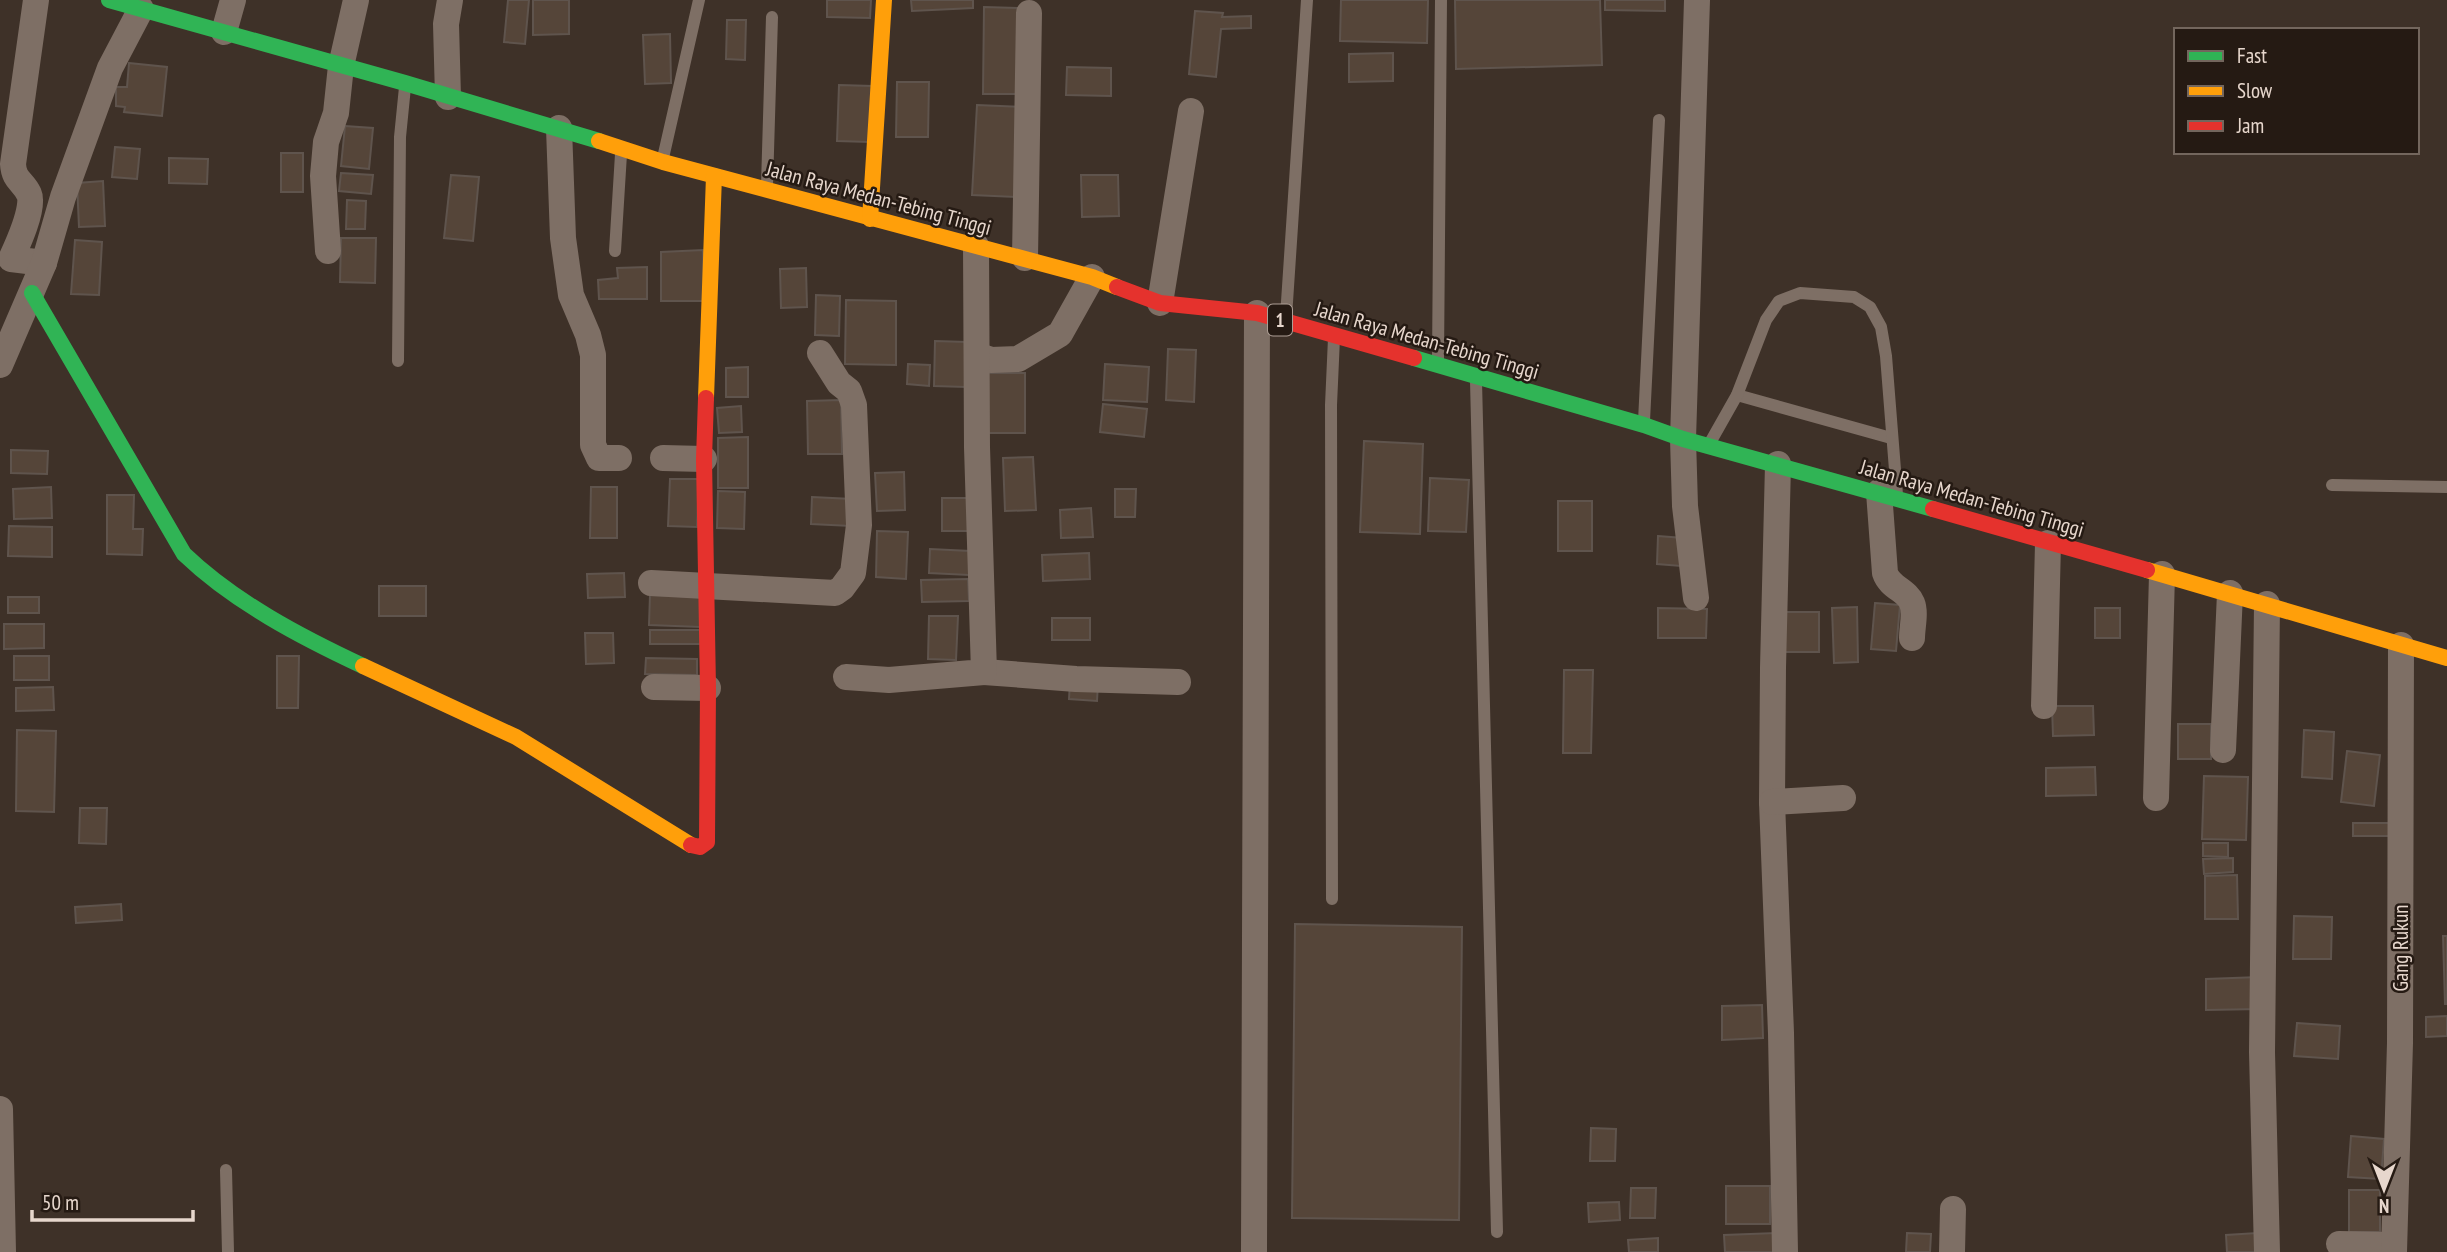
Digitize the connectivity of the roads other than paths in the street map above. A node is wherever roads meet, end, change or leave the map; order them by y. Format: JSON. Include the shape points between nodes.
{"nodes":[{"id":1,"x":36,"y":0,"type":"edge"},
{"id":2,"x":109,"y":0,"type":"edge"},
{"id":3,"x":233,"y":0,"type":"edge"},
{"id":4,"x":356,"y":0,"type":"edge"},
{"id":5,"x":450,"y":0,"type":"edge"},
{"id":6,"x":699,"y":0,"type":"edge"},
{"id":7,"x":884,"y":0,"type":"edge"},
{"id":8,"x":1307,"y":0,"type":"edge"},
{"id":9,"x":1441,"y":0,"type":"edge"},
{"id":10,"x":1697,"y":0,"type":"edge"},
{"id":11,"x":141,"y":9,"type":"junction"},
{"id":12,"x":1029,"y":13,"type":"dead end"},
{"id":13,"x":772,"y":17,"type":"dead end"},
{"id":14,"x":224,"y":32,"type":"junction"},
{"id":15,"x":341,"y":66,"type":"junction"},
{"id":16,"x":405,"y":83,"type":"junction"},
{"id":17,"x":449,"y":97,"type":"junction"},
{"id":18,"x":1191,"y":111,"type":"dead end"},
{"id":19,"x":1660,"y":120,"type":"dead end"},
{"id":20,"x":559,"y":128,"type":"junction"},
{"id":21,"x":621,"y":150,"type":"junction"},
{"id":22,"x":663,"y":162,"type":"junction"},
{"id":23,"x":715,"y":176,"type":"junction"},
{"id":24,"x":767,"y":190,"type":"junction"},
{"id":25,"x":870,"y":219,"type":"junction"},
{"id":26,"x":976,"y":246,"type":"junction"},
{"id":27,"x":328,"y":251,"type":"dead end"},
{"id":28,"x":615,"y":251,"type":"dead end"},
{"id":29,"x":1025,"y":258,"type":"junction"},
{"id":30,"x":23,"y":261,"type":"edge"},
{"id":31,"x":1092,"y":277,"type":"junction"},
{"id":32,"x":32,"y":293,"type":"junction"},
{"id":33,"x":1160,"y":303,"type":"junction"},
{"id":34,"x":1257,"y":313,"type":"junction"},
{"id":35,"x":1286,"y":321,"type":"junction"},
{"id":36,"x":1334,"y":334,"type":"junction"},
{"id":37,"x":820,"y":353,"type":"dead end"},
{"id":38,"x":976,"y":355,"type":"junction"},
{"id":39,"x":398,"y":362,"type":"dead end"},
{"id":40,"x":1438,"y":364,"type":"junction"},
{"id":41,"x":0,"y":365,"type":"edge"},
{"id":42,"x":1476,"y":377,"type":"junction"},
{"id":43,"x":1737,"y":395,"type":"junction"},
{"id":44,"x":1644,"y":425,"type":"junction"},
{"id":45,"x":1891,"y":438,"type":"junction"},
{"id":46,"x":1683,"y":439,"type":"junction"},
{"id":47,"x":1709,"y":444,"type":"junction"},
{"id":48,"x":619,"y":458,"type":"dead end"},
{"id":49,"x":663,"y":458,"type":"dead end"},
{"id":50,"x":704,"y":459,"type":"junction"},
{"id":51,"x":1778,"y":464,"type":"junction"},
{"id":52,"x":2332,"y":485,"type":"dead end"},
{"id":53,"x":2447,"y":487,"type":"edge"},
{"id":54,"x":1888,"y":496,"type":"junction"},
{"id":55,"x":2048,"y":543,"type":"junction"},
{"id":56,"x":2162,"y":574,"type":"junction"},
{"id":57,"x":651,"y":583,"type":"dead end"},
{"id":58,"x":705,"y":585,"type":"junction"},
{"id":59,"x":2230,"y":593,"type":"junction"},
{"id":60,"x":1696,"y":598,"type":"dead end"},
{"id":61,"x":2267,"y":604,"type":"junction"},
{"id":62,"x":1912,"y":638,"type":"dead end"},
{"id":63,"x":2401,"y":645,"type":"junction"},
{"id":64,"x":2447,"y":658,"type":"edge"},
{"id":65,"x":984,"y":672,"type":"junction"},
{"id":66,"x":846,"y":677,"type":"dead end"},
{"id":67,"x":1178,"y":682,"type":"dead end"},
{"id":68,"x":654,"y":687,"type":"dead end"},
{"id":69,"x":708,"y":688,"type":"junction"},
{"id":70,"x":2044,"y":706,"type":"dead end"},
{"id":71,"x":2223,"y":750,"type":"dead end"},
{"id":72,"x":2157,"y":798,"type":"dead end"},
{"id":73,"x":1843,"y":799,"type":"dead end"},
{"id":74,"x":1772,"y":802,"type":"junction"},
{"id":75,"x":1332,"y":899,"type":"dead end"},
{"id":76,"x":0,"y":1109,"type":"edge"},
{"id":77,"x":226,"y":1170,"type":"dead end"},
{"id":78,"x":1953,"y":1209,"type":"dead end"},
{"id":79,"x":1497,"y":1231,"type":"dead end"},
{"id":80,"x":2339,"y":1244,"type":"dead end"},
{"id":81,"x":2394,"y":1248,"type":"edge"},
{"id":82,"x":3,"y":1252,"type":"edge"},
{"id":83,"x":228,"y":1252,"type":"edge"},
{"id":84,"x":1254,"y":1252,"type":"edge"},
{"id":85,"x":1785,"y":1252,"type":"edge"},
{"id":86,"x":1952,"y":1252,"type":"edge"},
{"id":87,"x":2267,"y":1252,"type":"edge"}],
"edges":[{"from":1,"to":30,"type":"street","via":[[13,164],[13,174],[30,202]]},
{"from":2,"to":11,"type":"main road","name":"Jalan Raya Medan-Tebing Tinggi","number":"1"},
{"from":3,"to":14,"type":"street"},
{"from":4,"to":15,"type":"street"},
{"from":5,"to":17,"type":"street","via":[[446,24]]},
{"from":6,"to":22,"type":"lane"},
{"from":7,"to":25,"type":"main road"},
{"from":8,"to":35,"type":"lane"},
{"from":9,"to":40,"type":"lane"},
{"from":10,"to":46,"type":"street"},
{"from":11,"to":14,"type":"main road","name":"Jalan Raya Medan-Tebing Tinggi","number":"1"},
{"from":11,"to":30,"type":"street","via":[[110,68],[63,197]]},
{"from":12,"to":29,"type":"street"},
{"from":13,"to":24,"type":"lane"},
{"from":14,"to":15,"type":"main road","name":"Jalan Raya Medan-Tebing Tinggi","number":"1"},
{"from":15,"to":16,"type":"main road","name":"Jalan Raya Medan-Tebing Tinggi","number":"1"},
{"from":15,"to":27,"type":"street","via":[[323,176]]},
{"from":16,"to":17,"type":"main road","name":"Jalan Raya Medan-Tebing Tinggi","number":"1"},
{"from":16,"to":39,"type":"lane","via":[[400,137]]},
{"from":17,"to":20,"type":"main road","name":"Jalan Raya Medan-Tebing Tinggi","number":"1"},
{"from":18,"to":33,"type":"street"},
{"from":19,"to":44,"type":"lane"},
{"from":20,"to":21,"type":"main road","name":"Jalan Raya Medan-Tebing Tinggi","number":"1"},
{"from":20,"to":48,"type":"street","via":[[563,238],[571,295],[593,355],[593,445],[599,458]]},
{"from":21,"to":22,"type":"main road","name":"Jalan Raya Medan-Tebing Tinggi","number":"1"},
{"from":21,"to":28,"type":"lane"},
{"from":22,"to":23,"type":"main road","name":"Jalan Raya Medan-Tebing Tinggi","number":"1"},
{"from":23,"to":24,"type":"main road","name":"Jalan Raya Medan-Tebing Tinggi","number":"1"},
{"from":23,"to":50,"type":"main road"},
{"from":24,"to":25,"type":"main road","name":"Jalan Raya Medan-Tebing Tinggi","number":"1"},
{"from":25,"to":26,"type":"main road","name":"Jalan Raya Medan-Tebing Tinggi","number":"1"},
{"from":26,"to":29,"type":"main road","name":"Jalan Raya Medan-Tebing Tinggi","number":"1"},
{"from":26,"to":38,"type":"street"},
{"from":29,"to":31,"type":"main road","name":"Jalan Raya Medan-Tebing Tinggi","number":"1"},
{"from":30,"to":32,"type":"street"},
{"from":31,"to":33,"type":"main road","name":"Jalan Raya Medan-Tebing Tinggi","number":"1"},
{"from":31,"to":38,"type":"street","via":[[1060,334],[1018,359],[991,360]]},
{"from":32,"to":41,"type":"street"},
{"from":32,"to":69,"type":"main road","via":[[173,537],[208,577],[342,656],[516,737],[700,847],[707,842]]},
{"from":33,"to":34,"type":"main road","name":"Jalan Raya Medan-Tebing Tinggi","number":"1"},
{"from":34,"to":35,"type":"main road","name":"Jalan Raya Medan-Tebing Tinggi","number":"1"},
{"from":34,"to":84,"type":"street"},
{"from":35,"to":36,"type":"main road","name":"Jalan Raya Medan-Tebing Tinggi","number":"1"},
{"from":36,"to":40,"type":"main road","name":"Jalan Raya Medan-Tebing Tinggi","number":"1"},
{"from":36,"to":75,"type":"lane"},
{"from":37,"to":58,"type":"street","via":[[854,405],[859,525],[853,573],[835,593]]},
{"from":38,"to":65,"type":"street"},
{"from":40,"to":42,"type":"main road","name":"Jalan Raya Medan-Tebing Tinggi","number":"1"},
{"from":42,"to":44,"type":"main road","name":"Jalan Raya Medan-Tebing Tinggi","number":"1"},
{"from":42,"to":79,"type":"lane"},
{"from":43,"to":45,"type":"lane"},
{"from":43,"to":45,"type":"lane","via":[[1766,320],[1779,301],[1800,293],[1854,297],[1870,307],[1881,327]]},
{"from":43,"to":47,"type":"lane"},
{"from":44,"to":46,"type":"main road","name":"Jalan Raya Medan-Tebing Tinggi","number":"1"},
{"from":45,"to":54,"type":"lane"},
{"from":46,"to":47,"type":"main road","name":"Jalan Raya Medan-Tebing Tinggi","number":"1"},
{"from":46,"to":60,"type":"street"},
{"from":47,"to":51,"type":"main road","name":"Jalan Raya Medan-Tebing Tinggi","number":"1"},
{"from":49,"to":50,"type":"street"},
{"from":50,"to":58,"type":"main road"},
{"from":51,"to":54,"type":"main road","name":"Jalan Raya Medan-Tebing Tinggi","number":"1"},
{"from":51,"to":74,"type":"street"},
{"from":52,"to":53,"type":"lane"},
{"from":54,"to":55,"type":"main road","name":"Jalan Raya Medan-Tebing Tinggi","number":"1"},
{"from":54,"to":62,"type":"street","via":[[1885,573],[1913,605]]},
{"from":55,"to":56,"type":"main road","name":"Jalan Raya Medan-Tebing Tinggi","number":"1"},
{"from":55,"to":70,"type":"street"},
{"from":56,"to":59,"type":"main road","name":"Jalan Raya Medan-Tebing Tinggi","number":"1"},
{"from":56,"to":72,"type":"street"},
{"from":57,"to":58,"type":"street"},
{"from":58,"to":69,"type":"main road"},
{"from":59,"to":61,"type":"main road","name":"Jalan Raya Medan-Tebing Tinggi","number":"1"},
{"from":59,"to":71,"type":"street"},
{"from":61,"to":63,"type":"main road","name":"Jalan Raya Medan-Tebing Tinggi","number":"1"},
{"from":61,"to":87,"type":"street","via":[[2262,1052]]},
{"from":63,"to":64,"type":"main road","name":"Jalan Raya Medan-Tebing Tinggi","number":"1"},
{"from":63,"to":81,"type":"street","name":"Gang Rukun","via":[[2400,1042]]},
{"from":65,"to":66,"type":"street","via":[[889,680]]},
{"from":65,"to":67,"type":"street"},
{"from":68,"to":69,"type":"street"},
{"from":73,"to":74,"type":"street"},
{"from":74,"to":85,"type":"street"},
{"from":76,"to":82,"type":"street"},
{"from":77,"to":83,"type":"lane"},
{"from":78,"to":86,"type":"street"},
{"from":80,"to":81,"type":"street"}]}
